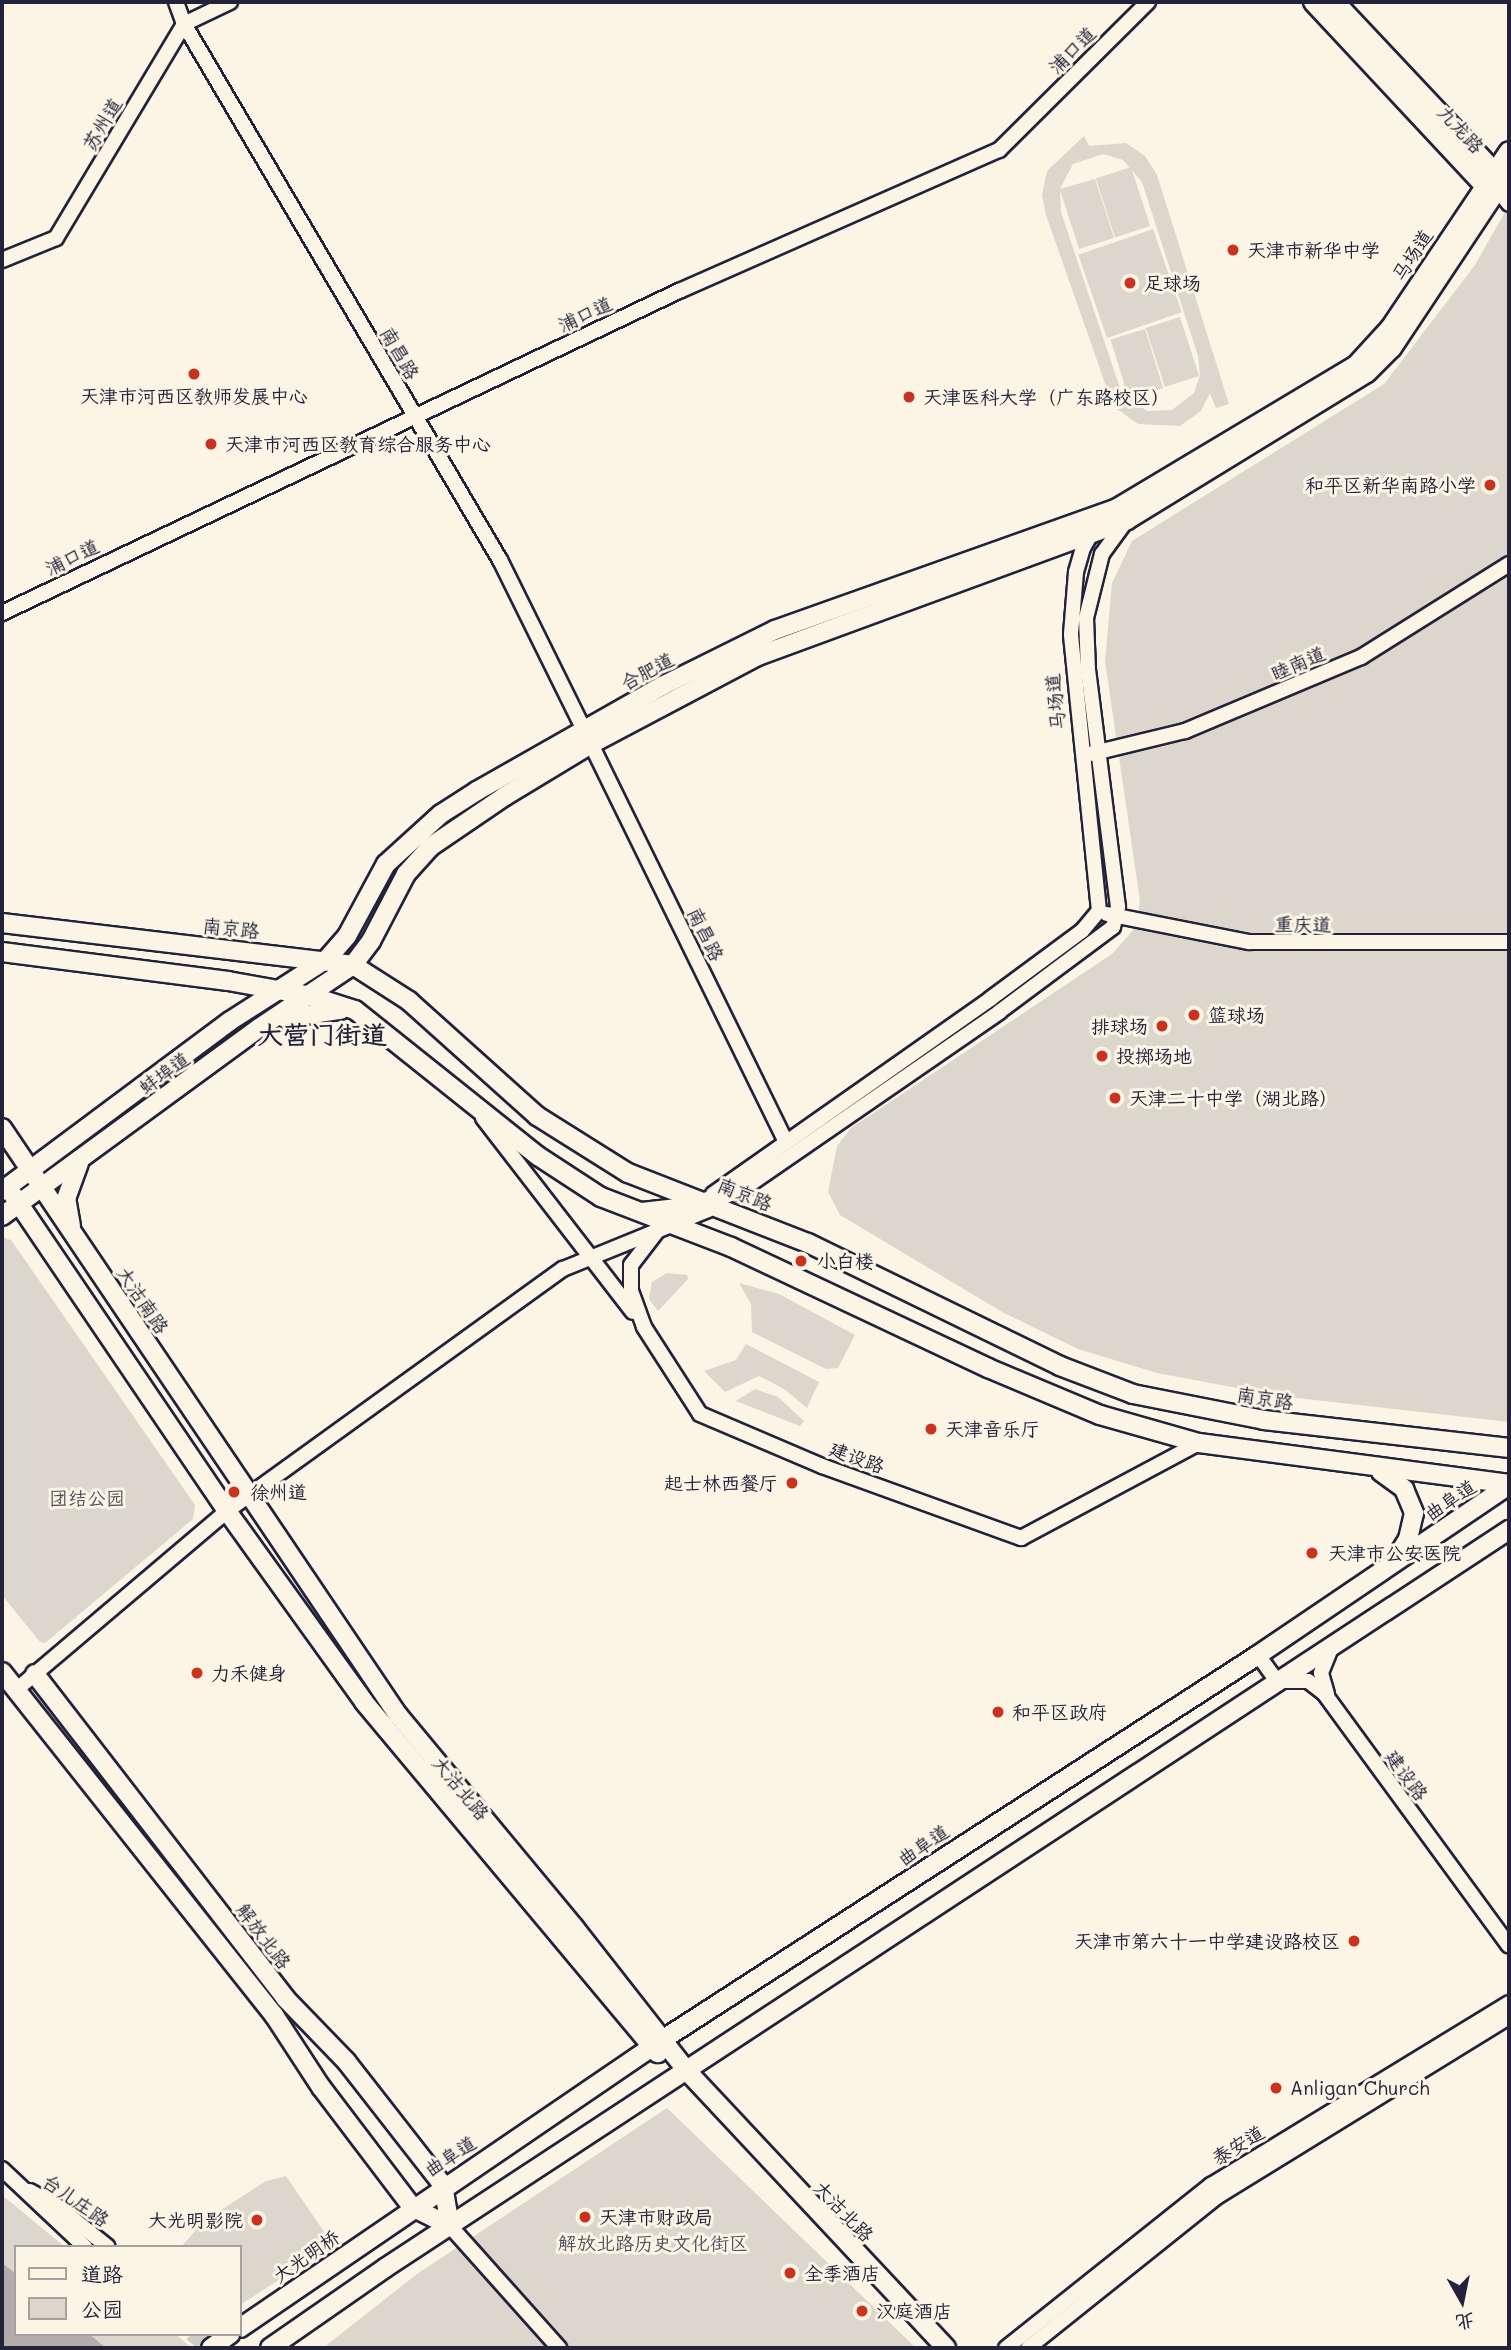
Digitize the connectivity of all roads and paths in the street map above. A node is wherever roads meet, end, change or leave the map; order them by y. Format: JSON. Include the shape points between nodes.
{"nodes":[{"id":1,"x":176,"y":2,"type":"edge"},
{"id":2,"x":230,"y":2,"type":"edge"},
{"id":3,"x":1148,"y":2,"type":"edge"},
{"id":4,"x":1313,"y":2,"type":"edge"},
{"id":5,"x":1335,"y":2,"type":"edge"},
{"id":6,"x":184,"y":24,"type":"junction"},
{"id":7,"x":1509,"y":151,"type":"edge"},
{"id":8,"x":1471,"y":158,"type":"junction"},
{"id":9,"x":1492,"y":180,"type":"edge"},
{"id":10,"x":1509,"y":204,"type":"edge"},
{"id":11,"x":1474,"y":211,"type":"junction"},
{"id":12,"x":2,"y":260,"type":"edge"},
{"id":13,"x":414,"y":415,"type":"junction"},
{"id":14,"x":1122,"y":514,"type":"junction"},
{"id":15,"x":1090,"y":535,"type":"junction"},
{"id":16,"x":1509,"y":564,"type":"edge"},
{"id":17,"x":2,"y":612,"type":"edge"},
{"id":18,"x":587,"y":736,"type":"junction"},
{"id":19,"x":1099,"y":752,"type":"junction"},
{"id":20,"x":1082,"y":755,"type":"junction"},
{"id":21,"x":1099,"y":911,"type":"junction"},
{"id":22,"x":1116,"y":917,"type":"junction"},
{"id":23,"x":2,"y":922,"type":"edge"},
{"id":24,"x":1509,"y":942,"type":"edge"},
{"id":25,"x":2,"y":952,"type":"edge"},
{"id":26,"x":34,"y":956,"type":"junction"},
{"id":27,"x":327,"y":959,"type":"junction"},
{"id":28,"x":353,"y":965,"type":"junction"},
{"id":29,"x":2,"y":967,"type":"edge"},
{"id":30,"x":277,"y":990,"type":"junction"},
{"id":31,"x":312,"y":996,"type":"junction"},
{"id":32,"x":364,"y":1015,"type":"junction"},
{"id":33,"x":259,"y":1028,"type":"junction"},
{"id":34,"x":470,"y":1100,"type":"junction"},
{"id":35,"x":2,"y":1128,"type":"edge"},
{"id":36,"x":786,"y":1142,"type":"junction"},
{"id":37,"x":81,"y":1160,"type":"junction"},
{"id":38,"x":29,"y":1170,"type":"junction"},
{"id":39,"x":4,"y":1185,"type":"edge"},
{"id":40,"x":748,"y":1185,"type":"joint"},
{"id":41,"x":42,"y":1188,"type":"junction"},
{"id":42,"x":707,"y":1204,"type":"junction"},
{"id":43,"x":19,"y":1205,"type":"junction"},
{"id":44,"x":628,"y":1210,"type":"junction"},
{"id":45,"x":2,"y":1216,"type":"edge"},
{"id":46,"x":665,"y":1225,"type":"junction"},
{"id":47,"x":76,"y":1239,"type":"junction"},
{"id":48,"x":593,"y":1254,"type":"junction"},
{"id":49,"x":644,"y":1327,"type":"junction"},
{"id":50,"x":1199,"y":1443,"type":"junction"},
{"id":51,"x":1509,"y":1448,"type":"edge"},
{"id":52,"x":1375,"y":1469,"type":"junction"},
{"id":53,"x":1509,"y":1485,"type":"edge"},
{"id":54,"x":250,"y":1494,"type":"junction"},
{"id":55,"x":227,"y":1511,"type":"junction"},
{"id":56,"x":1509,"y":1530,"type":"edge"},
{"id":57,"x":1389,"y":1567,"type":"junction"},
{"id":58,"x":1333,"y":1644,"type":"junction"},
{"id":59,"x":1258,"y":1655,"type":"junction"},
{"id":60,"x":2,"y":1672,"type":"edge"},
{"id":61,"x":35,"y":1674,"type":"junction"},
{"id":62,"x":1277,"y":1681,"type":"junction"},
{"id":63,"x":16,"y":1690,"type":"junction"},
{"id":64,"x":1329,"y":1699,"type":"junction"},
{"id":65,"x":1509,"y":1946,"type":"edge"},
{"id":66,"x":1509,"y":2003,"type":"edge"},
{"id":67,"x":1509,"y":2017,"type":"edge"},
{"id":68,"x":656,"y":2044,"type":"junction"},
{"id":69,"x":686,"y":2070,"type":"junction"},
{"id":70,"x":2,"y":2169,"type":"edge"},
{"id":71,"x":20,"y":2185,"type":"junction"},
{"id":72,"x":443,"y":2185,"type":"junction"},
{"id":73,"x":412,"y":2207,"type":"junction"},
{"id":74,"x":450,"y":2226,"type":"junction"},
{"id":75,"x":362,"y":2242,"type":"joint"},
{"id":76,"x":83,"y":2245,"type":"edge"},
{"id":77,"x":106,"y":2245,"type":"edge"},
{"id":78,"x":242,"y":2327,"type":"edge"},
{"id":79,"x":227,"y":2336,"type":"edge"},
{"id":80,"x":211,"y":2348,"type":"edge"},
{"id":81,"x":270,"y":2348,"type":"edge"},
{"id":82,"x":559,"y":2348,"type":"edge"},
{"id":83,"x":946,"y":2348,"type":"edge"},
{"id":84,"x":1006,"y":2348,"type":"edge"},
{"id":85,"x":1028,"y":2348,"type":"edge"}],
"edges":[{"from":1,"to":6,"type":"street","name":"南昌路"},
{"from":2,"to":6,"type":"street"},
{"from":3,"to":13,"type":"street","name":"浦口道","via":[[999,150]]},
{"from":4,"to":8,"type":"main road","name":"九龙路"},
{"from":5,"to":8,"type":"main road","name":"九龙路"},
{"from":6,"to":12,"type":"street","name":"苏州道","via":[[56,238]]},
{"from":6,"to":13,"type":"street","name":"南昌路"},
{"from":7,"to":9,"type":"main road","name":"马场道"},
{"from":8,"to":9,"type":"main road"},
{"from":8,"to":11,"type":"main road"},
{"from":9,"to":10,"type":"street"},
{"from":9,"to":11,"type":"main road","name":"马场道"},
{"from":11,"to":14,"type":"main road","name":"马场道","via":[[1364,359]]},
{"from":13,"to":17,"type":"street","name":"浦口道"},
{"from":13,"to":18,"type":"street","name":"南昌路","via":[[500,560]]},
{"from":14,"to":15,"type":"main road","name":"合肥道"},
{"from":14,"to":18,"type":"main road","name":"合肥道","via":[[775,631]]},
{"from":14,"to":19,"type":"street","name":"马场道","via":[[1102,554],[1086,618],[1087,670]]},
{"from":15,"to":18,"type":"main road","name":"合肥道","via":[[758,656]]},
{"from":15,"to":20,"type":"street","name":"马场道","via":[[1072,603],[1073,674]]},
{"from":16,"to":19,"type":"street","name":"睦南道","via":[[1361,657],[1185,731]]},
{"from":18,"to":27,"type":"main road","name":"合肥道","via":[[477,791],[407,843],[371,885],[347,936]]},
{"from":18,"to":28,"type":"main road","name":"合肥道","via":[[430,847],[406,874]]},
{"from":18,"to":36,"type":"street","name":"南昌路"},
{"from":19,"to":20,"type":"street","name":"睦南道"},
{"from":19,"to":22,"type":"street","name":"马场道"},
{"from":20,"to":21,"type":"street","name":"马场道"},
{"from":21,"to":22,"type":"street","name":"重庆道"},
{"from":21,"to":36,"type":"street","via":[[1083,931]]},
{"from":22,"to":24,"type":"street","name":"重庆道","via":[[1250,942]]},
{"from":22,"to":40,"type":"street","via":[[1095,943]]},
{"from":23,"to":27,"type":"main road","name":"南京路"},
{"from":25,"to":26,"type":"main road"},
{"from":26,"to":29,"type":"main road"},
{"from":26,"to":30,"type":"main road"},
{"from":27,"to":28,"type":"main road","name":"南京路"},
{"from":27,"to":30,"type":"main road","name":"合肥道"},
{"from":28,"to":31,"type":"main road","name":"蚌埠道"},
{"from":28,"to":42,"type":"main road","name":"南京路","via":[[409,1000],[562,1134],[628,1173]]},
{"from":30,"to":31,"type":"main road"},
{"from":30,"to":38,"type":"main road","name":"蚌埠道"},
{"from":31,"to":32,"type":"main road"},
{"from":31,"to":33,"type":"main road","name":"蚌埠道"},
{"from":32,"to":33,"type":"main road","via":[[325,1010]]},
{"from":32,"to":34,"type":"main road"},
{"from":33,"to":37,"type":"main road","name":"蚌埠道"},
{"from":34,"to":44,"type":"main road","via":[[563,1174]]},
{"from":34,"to":48,"type":"street","via":[[517,1165]]},
{"from":35,"to":38,"type":"main road","name":"大沽南路"},
{"from":36,"to":42,"type":"street"},
{"from":37,"to":41,"type":"main road","name":"蚌埠道"},
{"from":37,"to":47,"type":"main road","via":[[66,1199]]},
{"from":38,"to":39,"type":"main road","name":"蚌埠道"},
{"from":38,"to":41,"type":"main road","name":"大沽南路"},
{"from":39,"to":43,"type":"main road"},
{"from":40,"to":42,"type":"main road"},
{"from":41,"to":43,"type":"main road","name":"蚌埠道"},
{"from":41,"to":47,"type":"main road","name":"大沽南路"},
{"from":42,"to":44,"type":"main road","via":[[664,1212]]},
{"from":42,"to":46,"type":"street"},
{"from":42,"to":46,"type":"street"},
{"from":42,"to":51,"type":"main road","name":"南京路","via":[[808,1243],[997,1339],[1133,1394],[1264,1420]]},
{"from":43,"to":45,"type":"main road","name":"蚌埠道"},
{"from":43,"to":55,"type":"main road"},
{"from":44,"to":46,"type":"main road"},
{"from":46,"to":48,"type":"street"},
{"from":46,"to":49,"type":"street","name":"建设路","via":[[648,1238],[631,1265],[631,1291]]},
{"from":46,"to":50,"type":"main road","via":[[731,1247],[1055,1398]]},
{"from":47,"to":54,"type":"main road","name":"大沽南路"},
{"from":48,"to":49,"type":"street"},
{"from":48,"to":54,"type":"street","via":[[563,1269]]},
{"from":49,"to":50,"type":"street","name":"建设路","via":[[701,1414],[822,1466],[1021,1538]]},
{"from":50,"to":52,"type":"main road"},
{"from":52,"to":53,"type":"main road"},
{"from":52,"to":57,"type":"main road","via":[[1404,1489],[1413,1513],[1408,1539]]},
{"from":53,"to":57,"type":"main road","name":"曲阜道"},
{"from":54,"to":55,"type":"street"},
{"from":54,"to":68,"type":"main road","name":"大沽北路","via":[[398,1715],[574,1927]]},
{"from":55,"to":61,"type":"street"},
{"from":55,"to":68,"type":"main road","name":"大沽北路","via":[[364,1702]]},
{"from":56,"to":58,"type":"main road"},
{"from":57,"to":59,"type":"main road","name":"曲阜道"},
{"from":58,"to":62,"type":"main road"},
{"from":58,"to":64,"type":"street","via":[[1321,1673]]},
{"from":59,"to":62,"type":"street"},
{"from":59,"to":68,"type":"main road","name":"曲阜道"},
{"from":60,"to":63,"type":"main road","name":"解放北路"},
{"from":61,"to":63,"type":"street"},
{"from":61,"to":72,"type":"main road","name":"解放北路","via":[[285,1998],[346,2062]]},
{"from":62,"to":64,"type":"street","name":"建设路","via":[[1308,1681]]},
{"from":62,"to":69,"type":"main road"},
{"from":63,"to":73,"type":"main road","name":"解放北路","via":[[274,2015],[328,2097]]},
{"from":64,"to":65,"type":"street","name":"建设路"},
{"from":66,"to":84,"type":"street","name":"泰安道","via":[[1211,2185]]},
{"from":67,"to":85,"type":"street","name":"泰安道","via":[[1218,2196]]},
{"from":68,"to":69,"type":"main road","name":"大沽北路"},
{"from":68,"to":72,"type":"main road","name":"曲阜道"},
{"from":69,"to":74,"type":"main road"},
{"from":69,"to":83,"type":"main road","name":"大沽北路"},
{"from":70,"to":71,"type":"street","name":"台儿庄路"},
{"from":71,"to":76,"type":"street","name":"台儿庄路"},
{"from":71,"to":77,"type":"street","name":"台儿庄路","via":[[57,2206]]},
{"from":72,"to":73,"type":"main road","name":"曲阜道"},
{"from":72,"to":74,"type":"main road","name":"解放北路"},
{"from":73,"to":74,"type":"main road","name":"解放北路"},
{"from":73,"to":75,"type":"main road","name":"曲阜道"},
{"from":74,"to":81,"type":"main road"},
{"from":74,"to":82,"type":"street","name":"解放北路"},
{"from":75,"to":78,"type":"main road","name":"大光明桥"},
{"from":79,"to":80,"type":"main road","bridge":true}]}
